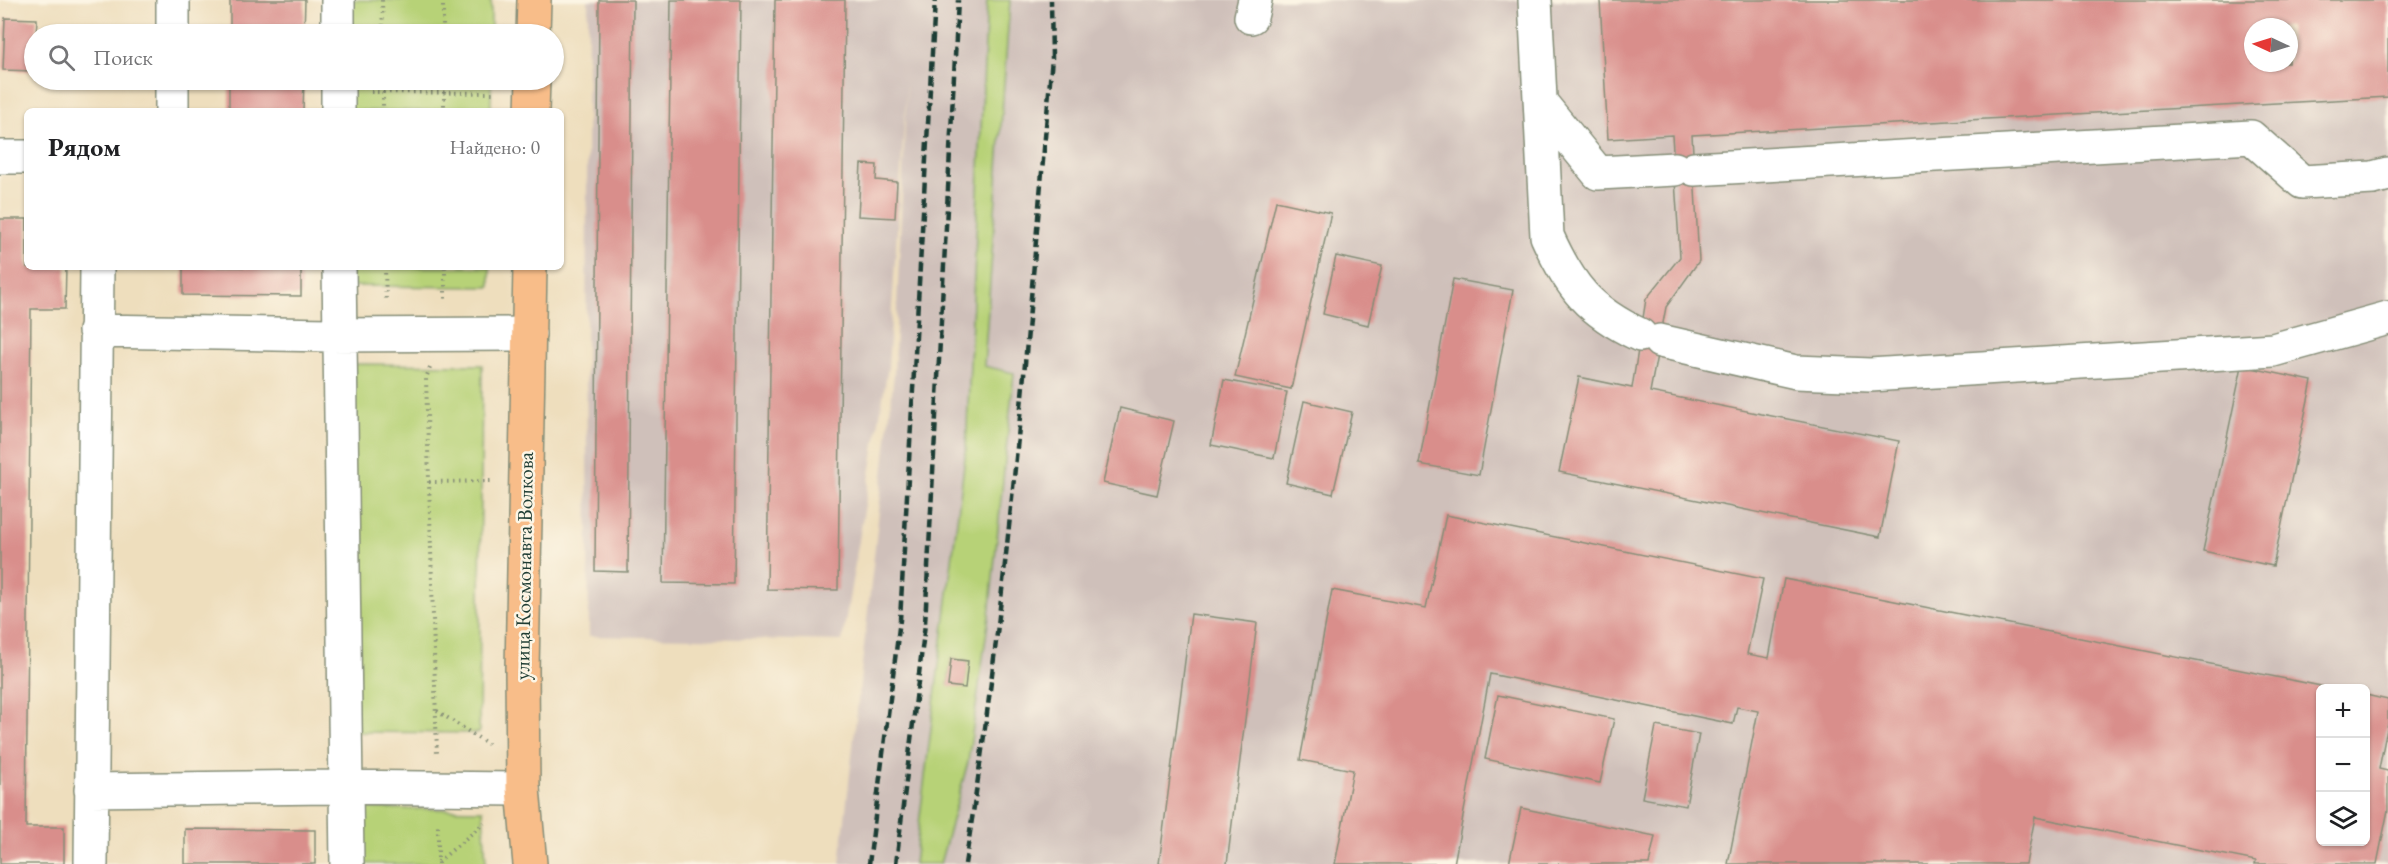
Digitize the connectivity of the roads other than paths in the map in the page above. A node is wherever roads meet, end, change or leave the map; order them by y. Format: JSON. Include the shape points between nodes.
{"nodes":[{"id":1,"x":173,"y":0,"type":"edge"},
{"id":2,"x":338,"y":0,"type":"edge"},
{"id":3,"x":534,"y":0,"type":"edge"},
{"id":4,"x":1535,"y":0,"type":"edge"},
{"id":5,"x":173,"y":24,"type":"edge"},
{"id":6,"x":338,"y":24,"type":"edge"},
{"id":7,"x":533,"y":24,"type":"edge"},
{"id":8,"x":172,"y":90,"type":"edge"},
{"id":9,"x":532,"y":90,"type":"edge"},
{"id":10,"x":1541,"y":103,"type":"junction"},
{"id":11,"x":172,"y":108,"type":"edge"},
{"id":12,"x":532,"y":108,"type":"edge"},
{"id":13,"x":0,"y":157,"type":"edge"},
{"id":14,"x":24,"y":158,"type":"edge"},
{"id":15,"x":2388,"y":174,"type":"edge"},
{"id":16,"x":97,"y":270,"type":"edge"},
{"id":17,"x":339,"y":270,"type":"edge"},
{"id":18,"x":530,"y":270,"type":"edge"},
{"id":19,"x":2388,"y":318,"type":"edge"},
{"id":20,"x":95,"y":331,"type":"junction"},
{"id":21,"x":529,"y":334,"type":"junction"},
{"id":22,"x":340,"y":335,"type":"junction"},
{"id":23,"x":346,"y":787,"type":"junction"},
{"id":24,"x":523,"y":789,"type":"junction"},
{"id":25,"x":91,"y":790,"type":"junction"},
{"id":26,"x":91,"y":864,"type":"edge"},
{"id":27,"x":346,"y":864,"type":"edge"},
{"id":28,"x":530,"y":864,"type":"edge"}],
"edges":[{"from":1,"to":5,"type":"street"},
{"from":2,"to":6,"type":"street"},
{"from":3,"to":7,"type":"main road"},
{"from":4,"to":10,"type":"street"},
{"from":8,"to":11,"type":"street"},
{"from":9,"to":12,"type":"main road"},
{"from":10,"to":15,"type":"street","via":[[1598,172],[2251,137],[2302,182]]},
{"from":10,"to":19,"type":"street","via":[[1547,236],[1563,271],[1589,303],[1618,324],[1650,338],[1796,372],[1870,375],[2273,350]]},
{"from":13,"to":14,"type":"street"},
{"from":16,"to":20,"type":"street"},
{"from":17,"to":22,"type":"street"},
{"from":18,"to":21,"type":"main road","name":"улица Космонавта Волкова"},
{"from":20,"to":22,"type":"street"},
{"from":20,"to":25,"type":"street"},
{"from":21,"to":22,"type":"street"},
{"from":21,"to":24,"type":"main road","name":"улица Космонавта Волкова"},
{"from":22,"to":23,"type":"street"},
{"from":23,"to":24,"type":"street"},
{"from":23,"to":25,"type":"street"},
{"from":23,"to":27,"type":"street"},
{"from":24,"to":28,"type":"main road","name":"улица Космонавта Волкова"},
{"from":25,"to":26,"type":"street"}]}
